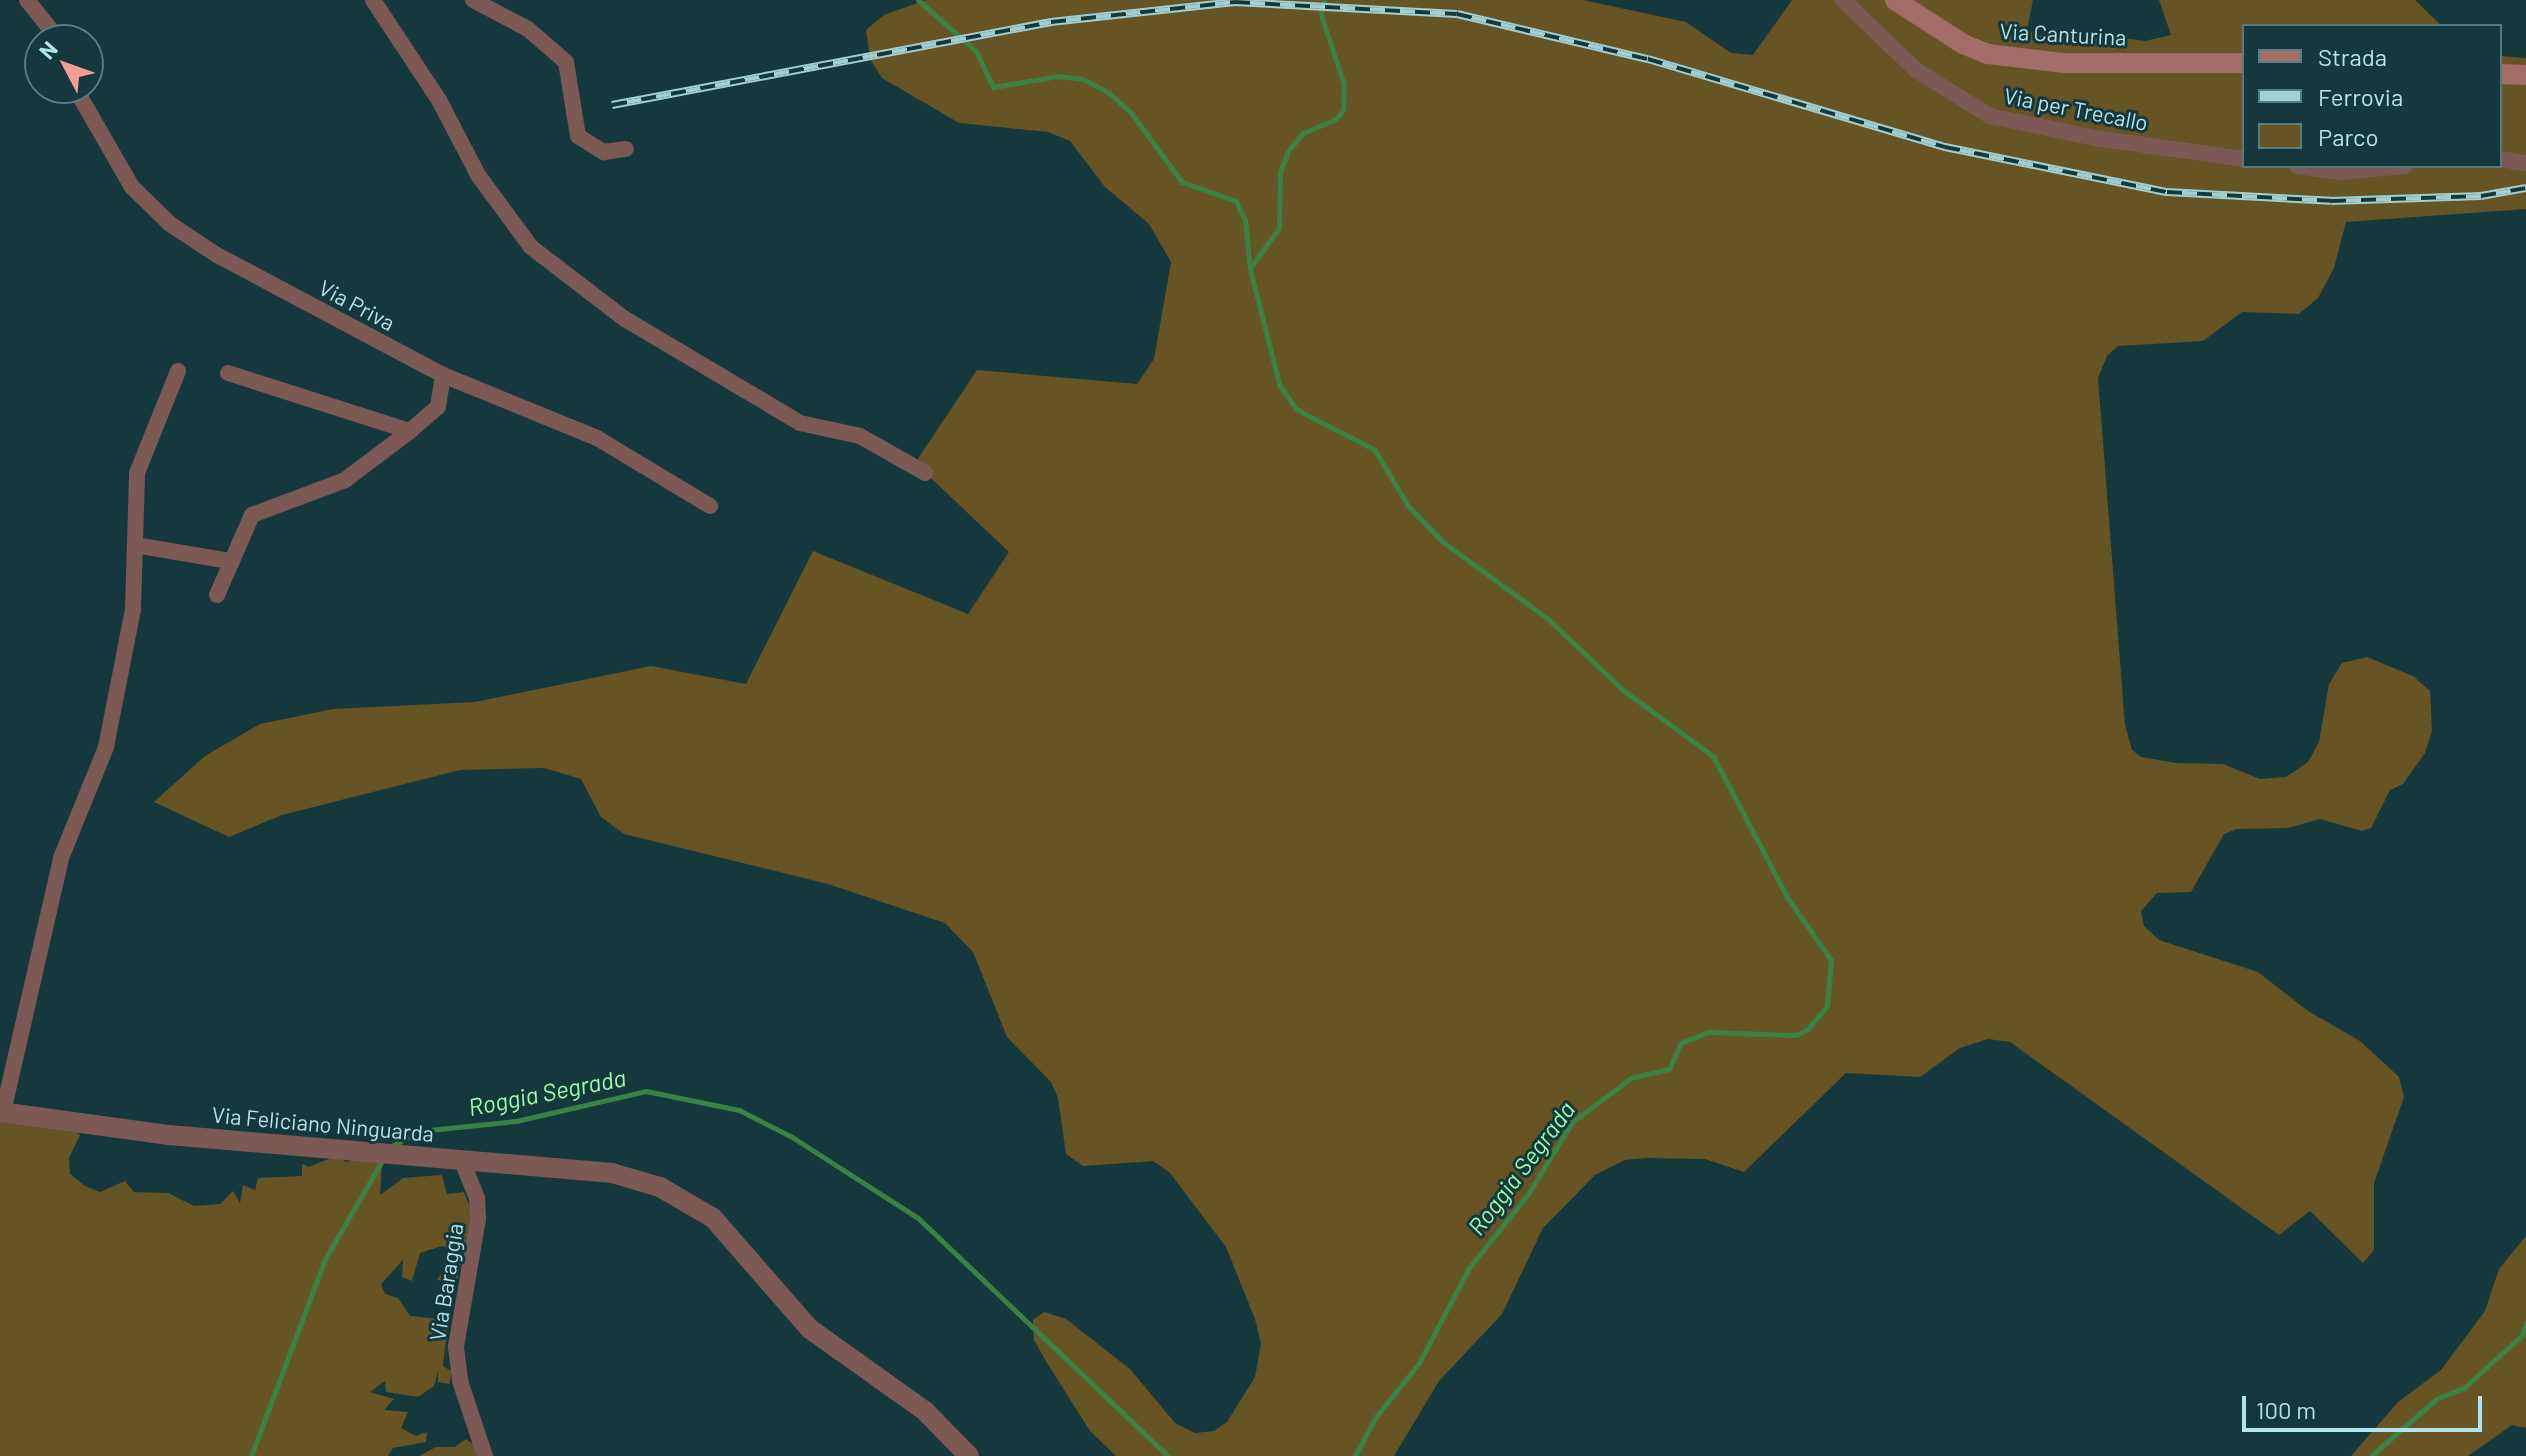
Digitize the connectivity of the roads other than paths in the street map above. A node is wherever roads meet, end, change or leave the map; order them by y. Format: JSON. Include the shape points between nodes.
{"nodes":[{"id":1,"x":27,"y":0,"type":"edge"},
{"id":2,"x":373,"y":0,"type":"edge"},
{"id":3,"x":473,"y":0,"type":"edge"},
{"id":4,"x":1843,"y":0,"type":"edge"},
{"id":5,"x":1895,"y":0,"type":"edge"},
{"id":6,"x":46,"y":24,"type":"edge"},
{"id":7,"x":2242,"y":63,"type":"edge"},
{"id":8,"x":84,"y":104,"type":"edge"},
{"id":9,"x":626,"y":149,"type":"dead end"},
{"id":10,"x":2242,"y":159,"type":"edge"},
{"id":11,"x":2502,"y":159,"type":"edge"},
{"id":12,"x":2526,"y":163,"type":"edge"},
{"id":13,"x":2312,"y":168,"type":"edge"},
{"id":14,"x":2384,"y":168,"type":"edge"},
{"id":15,"x":178,"y":371,"type":"dead end"},
{"id":16,"x":228,"y":373,"type":"dead end"},
{"id":17,"x":443,"y":375,"type":"junction"},
{"id":18,"x":410,"y":431,"type":"junction"},
{"id":19,"x":925,"y":473,"type":"dead end"},
{"id":20,"x":710,"y":506,"type":"dead end"},
{"id":21,"x":135,"y":545,"type":"junction"},
{"id":22,"x":230,"y":561,"type":"junction"},
{"id":23,"x":217,"y":595,"type":"dead end"},
{"id":24,"x":1,"y":1112,"type":"edge"},
{"id":25,"x":462,"y":1161,"type":"junction"},
{"id":26,"x":485,"y":1456,"type":"edge"},
{"id":27,"x":969,"y":1456,"type":"edge"}],
"edges":[{"from":1,"to":6,"type":"street"},
{"from":2,"to":19,"type":"street","via":[[439,100],[478,175],[531,247],[625,319],[800,423],[860,436]]},
{"from":3,"to":9,"type":"street","via":[[528,29],[566,62],[578,136],[604,152]]},
{"from":4,"to":10,"type":"street","name":"Via per Trecallo","via":[[1916,70],[1990,116],[2095,138]]},
{"from":5,"to":7,"type":"main road","name":"Via Canturina","via":[[1963,44],[1999,56],[2064,63]]},
{"from":8,"to":17,"type":"street","name":"Via Priva","via":[[120,172],[170,224],[226,260]]},
{"from":11,"to":12,"type":"street"},
{"from":13,"to":14,"type":"street"},
{"from":15,"to":21,"type":"street","via":[[137,473]]},
{"from":16,"to":18,"type":"street"},
{"from":17,"to":18,"type":"street","via":[[438,407]]},
{"from":17,"to":20,"type":"street","name":"Via Priva","via":[[597,438]]},
{"from":18,"to":22,"type":"street","via":[[345,480],[252,515]]},
{"from":21,"to":22,"type":"street"},
{"from":21,"to":24,"type":"street","via":[[133,610],[106,747],[61,858]]},
{"from":22,"to":23,"type":"street"},
{"from":24,"to":25,"type":"street","name":"Via Feliciano Ninguarda","via":[[169,1135]]},
{"from":25,"to":26,"type":"street","name":"Via Baraggia","via":[[477,1198],[478,1219],[456,1347],[460,1381]]},
{"from":25,"to":27,"type":"street","name":"Via Feliciano Ninguarda","via":[[612,1173],[660,1187],[713,1218],[810,1329],[925,1411]]}]}
